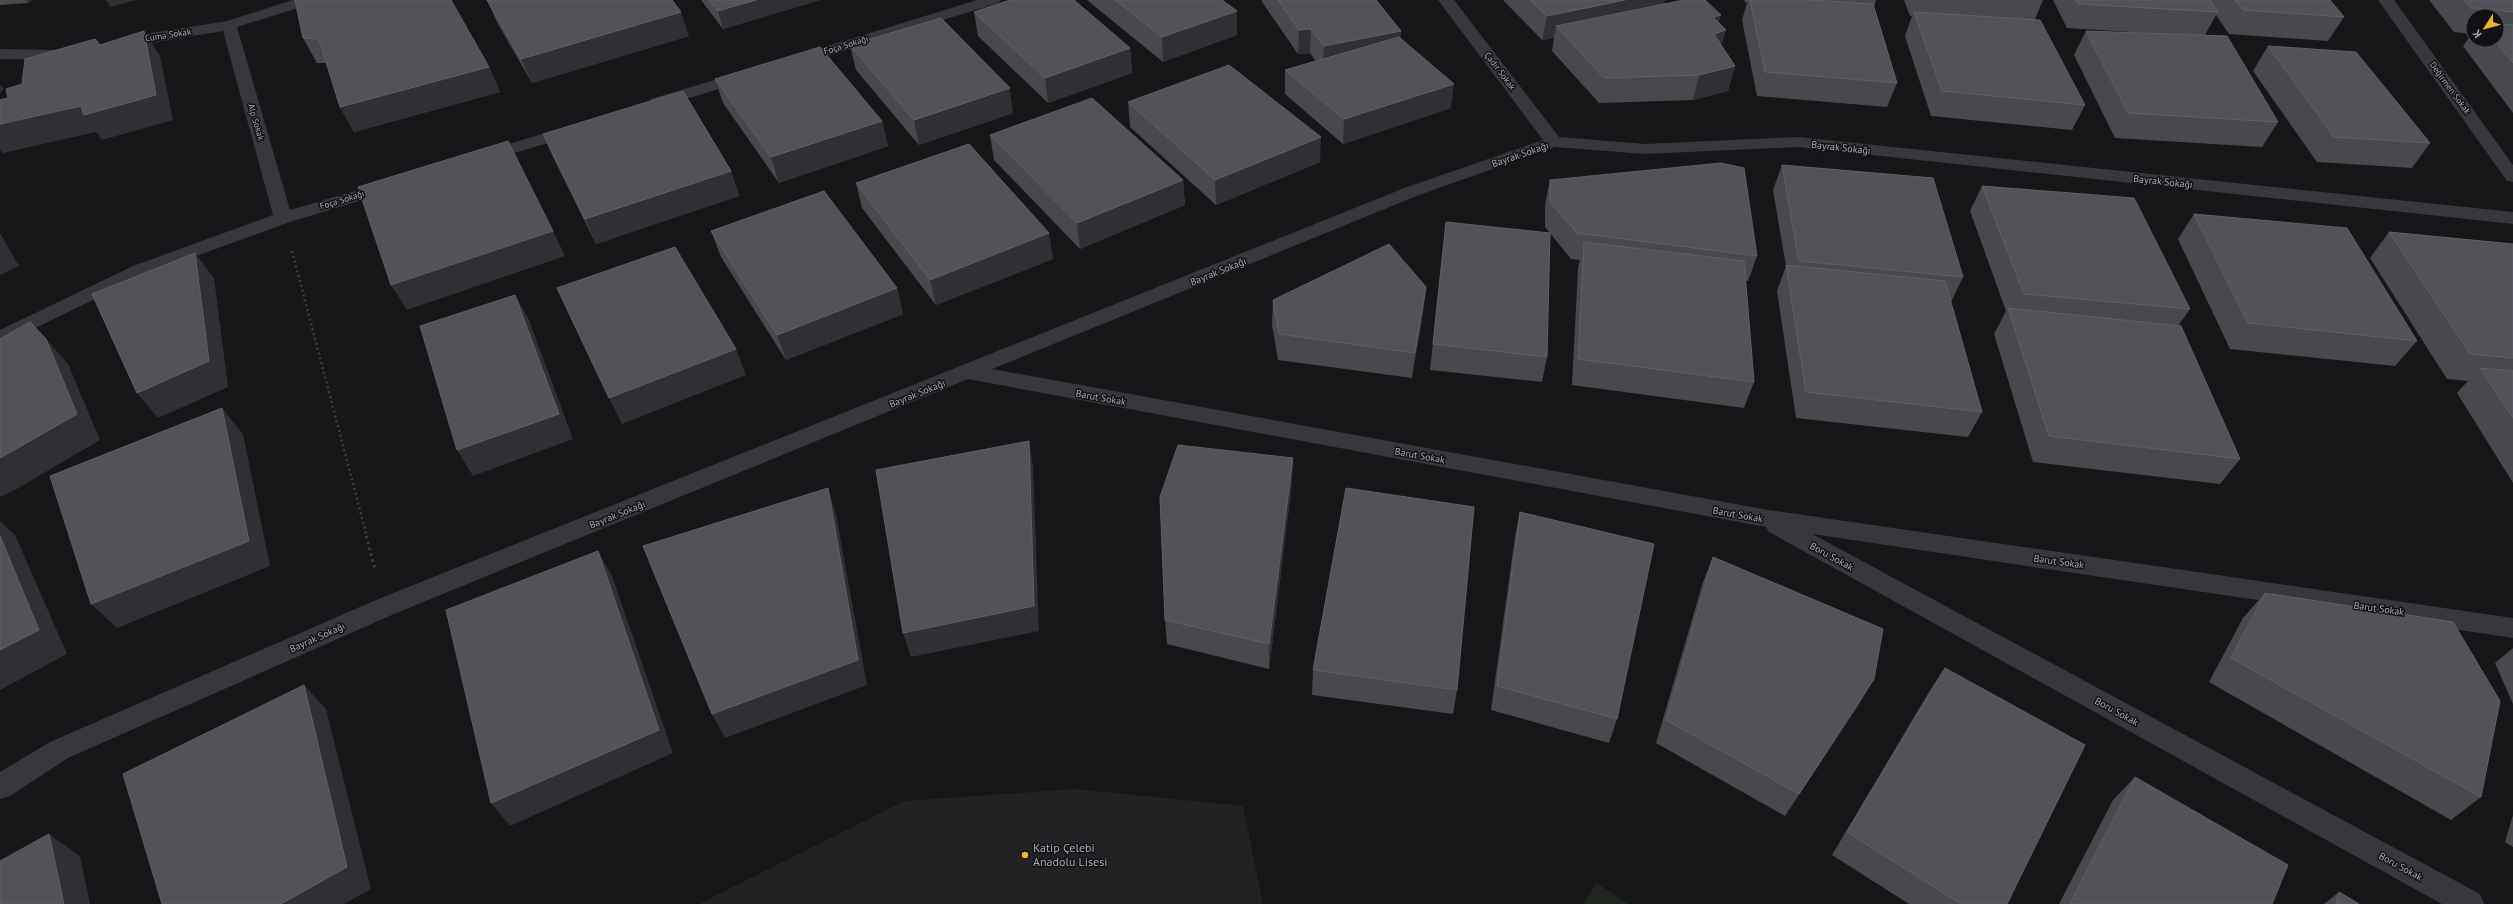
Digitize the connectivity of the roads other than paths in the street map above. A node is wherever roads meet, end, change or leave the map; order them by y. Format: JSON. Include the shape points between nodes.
{"nodes":[{"id":1,"x":309,"y":0,"type":"edge"},
{"id":2,"x":993,"y":0,"type":"edge"},
{"id":3,"x":1446,"y":0,"type":"edge"},
{"id":4,"x":2386,"y":0,"type":"edge"},
{"id":5,"x":229,"y":26,"type":"junction"},
{"id":6,"x":103,"y":46,"type":"edge"},
{"id":7,"x":87,"y":49,"type":"edge"},
{"id":8,"x":0,"y":54,"type":"edge"},
{"id":9,"x":644,"y":108,"type":"edge"},
{"id":10,"x":591,"y":124,"type":"edge"},
{"id":11,"x":1554,"y":142,"type":"junction"},
{"id":12,"x":464,"y":163,"type":"edge"},
{"id":13,"x":2513,"y":177,"type":"edge"},
{"id":14,"x":404,"y":182,"type":"edge"},
{"id":15,"x":283,"y":218,"type":"junction"},
{"id":16,"x":2513,"y":218,"type":"edge"},
{"id":17,"x":0,"y":338,"type":"edge"},
{"id":18,"x":968,"y":372,"type":"junction"},
{"id":19,"x":1763,"y":518,"type":"junction"},
{"id":20,"x":2513,"y":628,"type":"edge"},
{"id":21,"x":0,"y":787,"type":"edge"},
{"id":22,"x":2470,"y":904,"type":"edge"}],
"edges":[{"from":1,"to":5,"type":"street","name":"Cuma Sokak"},
{"from":2,"to":9,"type":"street","name":"Foça Sokağı"},
{"from":3,"to":11,"type":"street","name":"Çadır Sokak"},
{"from":4,"to":13,"type":"street","name":"Değirmen Sokak"},
{"from":5,"to":6,"type":"street","name":"Cuma Sokak"},
{"from":5,"to":15,"type":"street","name":"Alp Sokak"},
{"from":7,"to":8,"type":"street","via":[[56,54]]},
{"from":10,"to":12,"type":"street"},
{"from":11,"to":16,"type":"street","name":"Bayrak Sokağı","via":[[1645,149],[1798,142]]},
{"from":11,"to":18,"type":"street","name":"Bayrak Sokağı","via":[[1413,191]]},
{"from":14,"to":15,"type":"street","name":"Foça Sokağı"},
{"from":15,"to":17,"type":"street","name":"Foça Sokağı","via":[[140,270]]},
{"from":18,"to":19,"type":"street","name":"Barut Sokak"},
{"from":18,"to":21,"type":"street","name":"Bayrak Sokağı","via":[[385,607],[59,750]]},
{"from":19,"to":20,"type":"street","name":"Barut Sokak"},
{"from":19,"to":22,"type":"street","name":"Boru Sokak"}]}
